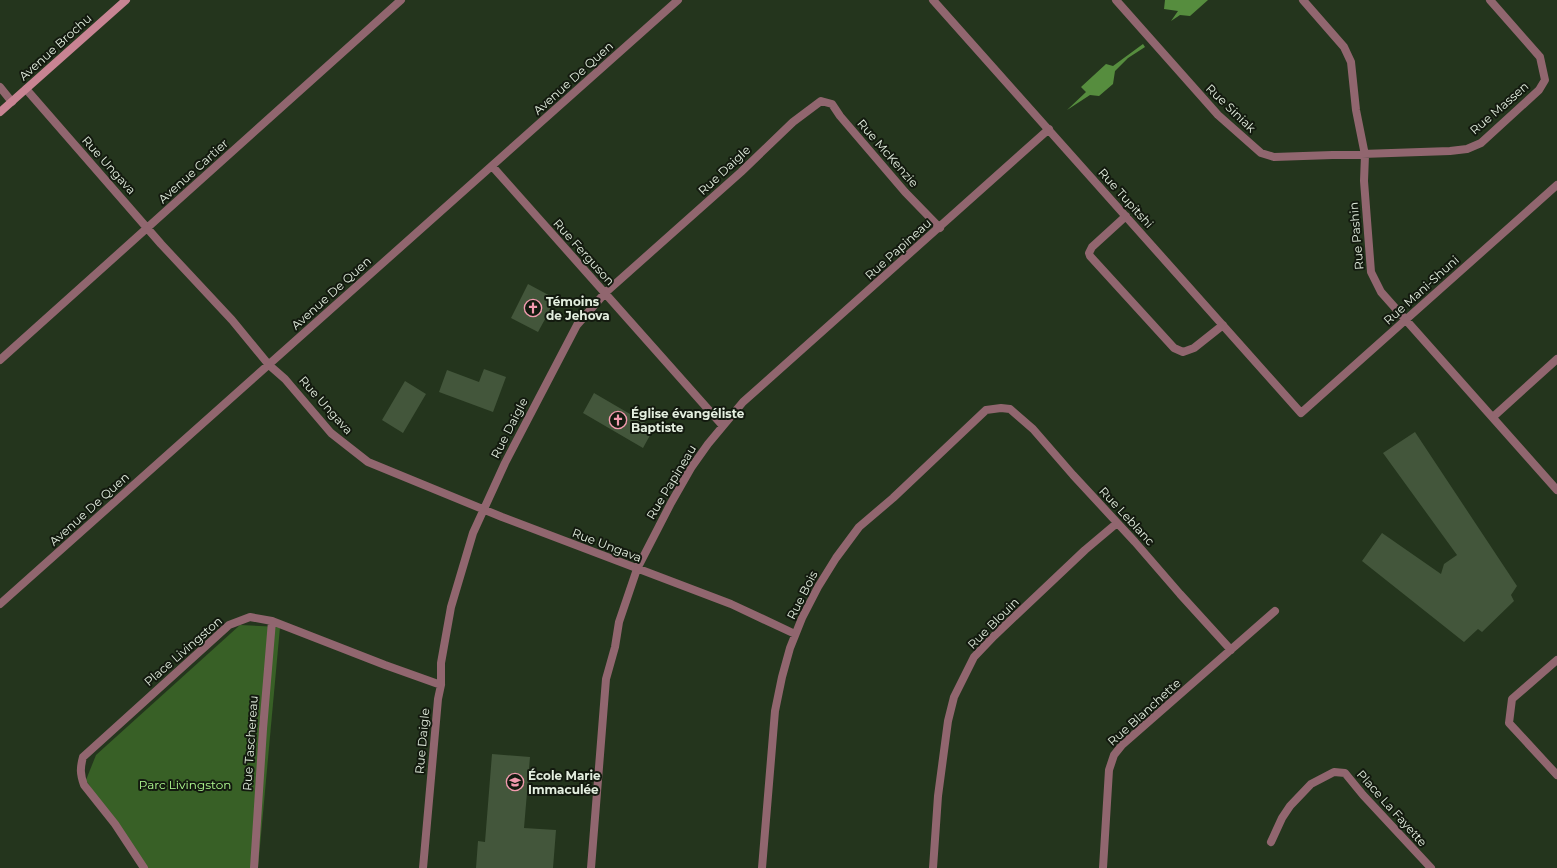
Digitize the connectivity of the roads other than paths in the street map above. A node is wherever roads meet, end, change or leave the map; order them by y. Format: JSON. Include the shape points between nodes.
{"nodes":[{"id":1,"x":126,"y":0,"type":"edge"},
{"id":2,"x":401,"y":0,"type":"edge"},
{"id":3,"x":678,"y":0,"type":"edge"},
{"id":4,"x":934,"y":0,"type":"edge"},
{"id":5,"x":1116,"y":0,"type":"edge"},
{"id":6,"x":1304,"y":0,"type":"edge"},
{"id":7,"x":1490,"y":0,"type":"edge"},
{"id":8,"x":0,"y":87,"type":"edge"},
{"id":9,"x":26,"y":89,"type":"junction"},
{"id":10,"x":12,"y":102,"type":"junction"},
{"id":11,"x":817,"y":103,"type":"joint"},
{"id":12,"x":0,"y":112,"type":"edge"},
{"id":13,"x":1049,"y":129,"type":"junction"},
{"id":14,"x":1365,"y":155,"type":"junction"},
{"id":15,"x":492,"y":166,"type":"junction"},
{"id":16,"x":1557,"y":185,"type":"edge"},
{"id":17,"x":1126,"y":216,"type":"junction"},
{"id":18,"x":148,"y":228,"type":"junction"},
{"id":19,"x":940,"y":228,"type":"junction"},
{"id":20,"x":605,"y":293,"type":"junction"},
{"id":21,"x":1406,"y":319,"type":"junction"},
{"id":22,"x":1223,"y":325,"type":"junction"},
{"id":23,"x":0,"y":360,"type":"edge"},
{"id":24,"x":1557,"y":360,"type":"edge"},
{"id":25,"x":269,"y":365,"type":"junction"},
{"id":26,"x":1001,"y":408,"type":"joint"},
{"id":27,"x":1301,"y":412,"type":"joint"},
{"id":28,"x":1493,"y":417,"type":"junction"},
{"id":29,"x":723,"y":426,"type":"junction"},
{"id":30,"x":1557,"y":490,"type":"edge"},
{"id":31,"x":484,"y":510,"type":"junction"},
{"id":32,"x":1117,"y":523,"type":"junction"},
{"id":33,"x":637,"y":569,"type":"junction"},
{"id":34,"x":0,"y":604,"type":"edge"},
{"id":35,"x":1275,"y":611,"type":"dead end"},
{"id":36,"x":272,"y":620,"type":"junction"},
{"id":37,"x":795,"y":634,"type":"junction"},
{"id":38,"x":1231,"y":650,"type":"junction"},
{"id":39,"x":1557,"y":660,"type":"edge"},
{"id":40,"x":441,"y":685,"type":"junction"},
{"id":41,"x":1557,"y":775,"type":"edge"},
{"id":42,"x":1270,"y":842,"type":"dead end"},
{"id":43,"x":144,"y":868,"type":"edge"},
{"id":44,"x":254,"y":868,"type":"edge"},
{"id":45,"x":423,"y":868,"type":"edge"},
{"id":46,"x":591,"y":868,"type":"edge"},
{"id":47,"x":762,"y":868,"type":"edge"},
{"id":48,"x":933,"y":868,"type":"edge"},
{"id":49,"x":1103,"y":868,"type":"edge"},
{"id":50,"x":1430,"y":868,"type":"edge"}],
"edges":[{"from":1,"to":9,"type":"street","name":"Avenue Brochu"},
{"from":2,"to":18,"type":"street","name":"Avenue Cartier"},
{"from":3,"to":15,"type":"street","name":"Avenue De Quen"},
{"from":4,"to":13,"type":"street","name":"Rue Tupitshi"},
{"from":5,"to":14,"type":"street","name":"Rue Siniak","via":[[1218,115],[1261,152],[1274,157]]},
{"from":6,"to":14,"type":"street","name":"Rue Pashin","via":[[1344,47],[1351,62],[1356,110]]},
{"from":7,"to":14,"type":"street","name":"Rue Massen","via":[[1540,57],[1545,80],[1539,90],[1480,143],[1467,149]]},
{"from":8,"to":10,"type":"street"},
{"from":9,"to":10,"type":"street","name":"Avenue Brochu"},
{"from":9,"to":18,"type":"street","name":"Rue Ungava"},
{"from":10,"to":12,"type":"street","name":"Avenue Brochu"},
{"from":11,"to":19,"type":"street","name":"Rue McKenzie","via":[[821,101],[832,104],[905,192]]},
{"from":11,"to":20,"type":"street","name":"Rue Daigle"},
{"from":13,"to":17,"type":"street","name":"Rue Tupitshi"},
{"from":13,"to":19,"type":"street","name":"Rue Papineau"},
{"from":14,"to":21,"type":"street","name":"Rue Pashin","via":[[1364,181],[1371,272],[1381,292]]},
{"from":15,"to":20,"type":"street","name":"Rue Ferguson"},
{"from":15,"to":25,"type":"street","name":"Avenue De Quen"},
{"from":16,"to":21,"type":"street","name":"Rue Mani-Shuni"},
{"from":17,"to":22,"type":"street","name":"Rue Tupitshi"},
{"from":17,"to":22,"type":"street","via":[[1092,247],[1090,256],[1174,348],[1183,352],[1194,348]]},
{"from":18,"to":23,"type":"street","name":"Avenue Cartier"},
{"from":18,"to":25,"type":"street","name":"Rue Ungava","via":[[232,320]]},
{"from":19,"to":29,"type":"street","name":"Rue Papineau","via":[[743,402]]},
{"from":20,"to":29,"type":"street","name":"Rue Ferguson"},
{"from":20,"to":31,"type":"street","name":"Rue Daigle","via":[[578,325],[505,463]]},
{"from":21,"to":27,"type":"street","name":"Rue Mani-Shuni"},
{"from":21,"to":28,"type":"street","name":"Rue Pashin"},
{"from":22,"to":27,"type":"street","name":"Rue Tupitshi"},
{"from":24,"to":28,"type":"street"},
{"from":25,"to":31,"type":"street","name":"Rue Ungava","via":[[285,379],[331,433],[368,462]]},
{"from":25,"to":34,"type":"street","name":"Avenue De Quen"},
{"from":26,"to":32,"type":"street","name":"Rue Leblanc","via":[[1010,409],[1033,429]]},
{"from":26,"to":37,"type":"street","name":"Rue Bois","via":[[986,410],[859,527],[818,587]]},
{"from":28,"to":30,"type":"street","name":"Rue Pashin"},
{"from":29,"to":33,"type":"street","name":"Rue Papineau","via":[[691,468]]},
{"from":31,"to":33,"type":"street","name":"Rue Ungava"},
{"from":31,"to":40,"type":"street","name":"Rue Daigle","via":[[473,533],[451,607],[441,663]]},
{"from":32,"to":38,"type":"street","name":"Rue Leblanc"},
{"from":32,"to":48,"type":"street","name":"Rue Blouin","via":[[1085,550],[974,657],[954,698],[948,720],[941,765]]},
{"from":33,"to":37,"type":"street","name":"Rue Ungava","via":[[731,604]]},
{"from":33,"to":46,"type":"street","name":"Rue Papineau","via":[[619,622],[606,679]]},
{"from":35,"to":38,"type":"street","name":"Rue Blanchette"},
{"from":36,"to":40,"type":"street","name":"Place Livingston"},
{"from":36,"to":43,"type":"street","name":"Place Livingston","via":[[250,616],[229,625],[83,757],[80,768],[84,784]]},
{"from":36,"to":44,"type":"street","name":"Rue Taschereau"},
{"from":37,"to":47,"type":"street","name":"Rue Bois","via":[[775,711]]},
{"from":38,"to":49,"type":"street","name":"Rue Blanchette","via":[[1122,745],[1114,755],[1109,770]]},
{"from":39,"to":41,"type":"street","via":[[1512,699],[1509,723]]},
{"from":40,"to":45,"type":"street","name":"Rue Daigle"},
{"from":42,"to":50,"type":"street","name":"Place La Fayette","via":[[1286,812],[1311,784],[1334,772],[1345,773]]}]}
